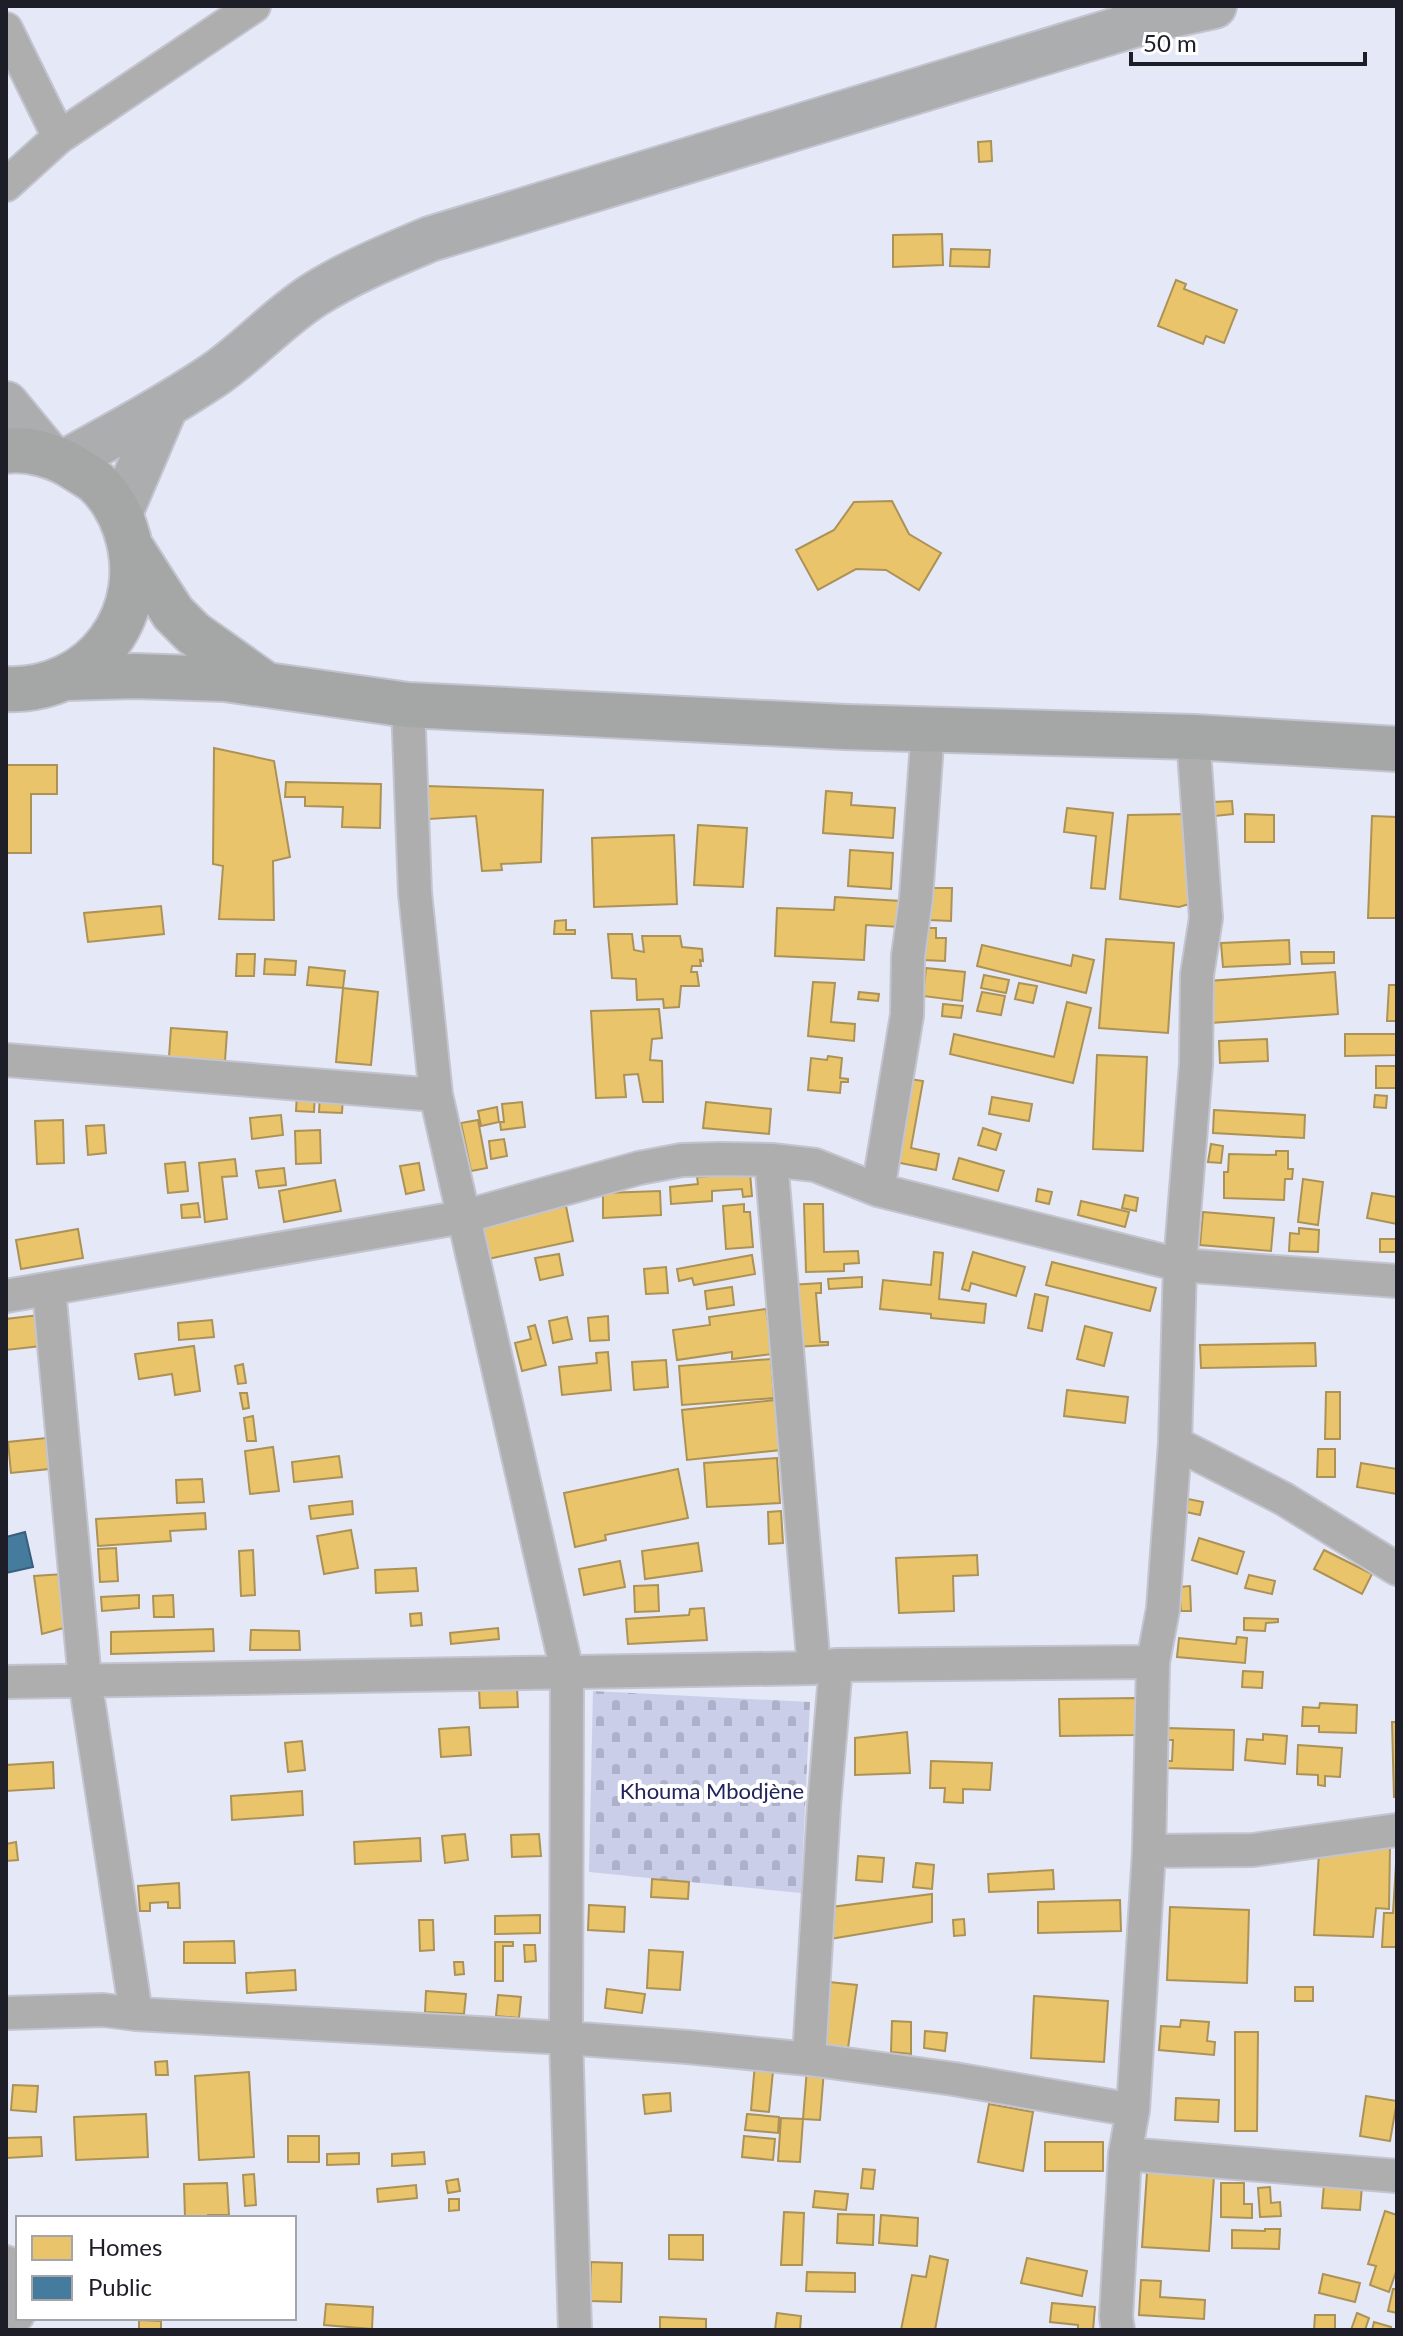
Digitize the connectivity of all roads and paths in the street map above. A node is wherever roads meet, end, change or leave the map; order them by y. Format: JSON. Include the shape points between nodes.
{"nodes":[{"id":1,"x":254,"y":6,"type":"edge"},
{"id":2,"x":1214,"y":6,"type":"edge"},
{"id":3,"x":1151,"y":13,"type":"edge"},
{"id":4,"x":6,"y":29,"type":"edge"},
{"id":5,"x":59,"y":137,"type":"junction"},
{"id":6,"x":6,"y":185,"type":"edge"},
{"id":7,"x":6,"y":404,"type":"edge"},
{"id":8,"x":166,"y":405,"type":"junction"},
{"id":9,"x":40,"y":456,"type":"edge"},
{"id":10,"x":126,"y":531,"type":"junction"},
{"id":11,"x":264,"y":683,"type":"junction"},
{"id":12,"x":26,"y":688,"type":"edge"},
{"id":13,"x":408,"y":705,"type":"junction"},
{"id":14,"x":928,"y":729,"type":"junction"},
{"id":15,"x":1193,"y":737,"type":"junction"},
{"id":16,"x":1397,"y":749,"type":"edge"},
{"id":17,"x":6,"y":1060,"type":"edge"},
{"id":18,"x":436,"y":1095,"type":"junction"},
{"id":19,"x":771,"y":1160,"type":"junction"},
{"id":20,"x":878,"y":1190,"type":"junction"},
{"id":21,"x":463,"y":1217,"type":"junction"},
{"id":22,"x":1180,"y":1265,"type":"junction"},
{"id":23,"x":1397,"y":1281,"type":"edge"},
{"id":24,"x":49,"y":1290,"type":"junction"},
{"id":25,"x":6,"y":1296,"type":"edge"},
{"id":26,"x":1175,"y":1443,"type":"junction"},
{"id":27,"x":1397,"y":1569,"type":"edge"},
{"id":28,"x":1153,"y":1662,"type":"junction"},
{"id":29,"x":825,"y":1666,"type":"junction"},
{"id":30,"x":567,"y":1671,"type":"junction"},
{"id":31,"x":85,"y":1680,"type":"junction"},
{"id":32,"x":6,"y":1682,"type":"edge"},
{"id":33,"x":1397,"y":1830,"type":"edge"},
{"id":34,"x":1149,"y":1851,"type":"junction"},
{"id":35,"x":6,"y":2013,"type":"edge"},
{"id":36,"x":136,"y":2014,"type":"junction"},
{"id":37,"x":566,"y":2038,"type":"junction"},
{"id":38,"x":809,"y":2059,"type":"junction"},
{"id":39,"x":1133,"y":2110,"type":"junction"},
{"id":40,"x":1125,"y":2154,"type":"junction"},
{"id":41,"x":1397,"y":2176,"type":"edge"},
{"id":42,"x":6,"y":2262,"type":"edge"},
{"id":43,"x":16,"y":2308,"type":"edge"},
{"id":44,"x":575,"y":2330,"type":"edge"},
{"id":45,"x":1118,"y":2330,"type":"edge"}],
"edges":[{"from":1,"to":5,"type":"street"},
{"from":2,"to":3,"type":"street"},
{"from":3,"to":8,"type":"street","via":[[430,239],[314,295],[242,356]]},
{"from":4,"to":5,"type":"street"},
{"from":5,"to":6,"type":"street"},
{"from":7,"to":9,"type":"street"},
{"from":8,"to":9,"type":"street","via":[[126,430]]},
{"from":8,"to":10,"type":"street"},
{"from":9,"to":10,"type":"main road","via":[[97,483]]},
{"from":10,"to":11,"type":"main road","via":[[173,613]]},
{"from":10,"to":12,"type":"main road","via":[[133,588],[121,625],[98,656]]},
{"from":11,"to":12,"type":"main road","via":[[135,676]]},
{"from":11,"to":13,"type":"main road"},
{"from":13,"to":14,"type":"main road"},
{"from":13,"to":18,"type":"street","via":[[415,893]]},
{"from":14,"to":15,"type":"main road"},
{"from":14,"to":20,"type":"street","via":[[907,1015]]},
{"from":15,"to":16,"type":"main road"},
{"from":15,"to":22,"type":"street","via":[[1206,918],[1197,975],[1196,1064]]},
{"from":17,"to":18,"type":"street"},
{"from":18,"to":21,"type":"street"},
{"from":19,"to":20,"type":"street","via":[[815,1165]]},
{"from":19,"to":21,"type":"street","via":[[667,1162]]},
{"from":19,"to":29,"type":"street"},
{"from":20,"to":22,"type":"street"},
{"from":21,"to":24,"type":"street"},
{"from":21,"to":30,"type":"street"},
{"from":22,"to":23,"type":"street"},
{"from":22,"to":26,"type":"street"},
{"from":24,"to":25,"type":"street"},
{"from":24,"to":31,"type":"street"},
{"from":26,"to":27,"type":"street","via":[[1284,1499]]},
{"from":26,"to":28,"type":"street","via":[[1163,1609]]},
{"from":28,"to":29,"type":"street"},
{"from":28,"to":34,"type":"street"},
{"from":29,"to":30,"type":"street"},
{"from":29,"to":38,"type":"street","via":[[824,1806]]},
{"from":30,"to":31,"type":"street"},
{"from":30,"to":37,"type":"street"},
{"from":31,"to":32,"type":"street"},
{"from":31,"to":36,"type":"street"},
{"from":33,"to":34,"type":"street","via":[[1253,1850]]},
{"from":34,"to":39,"type":"street"},
{"from":35,"to":36,"type":"street"},
{"from":36,"to":37,"type":"street"},
{"from":37,"to":38,"type":"street"},
{"from":37,"to":44,"type":"street"},
{"from":38,"to":39,"type":"street"},
{"from":39,"to":40,"type":"street"},
{"from":40,"to":41,"type":"street"},
{"from":40,"to":45,"type":"street"},
{"from":42,"to":43,"type":"street"}]}
